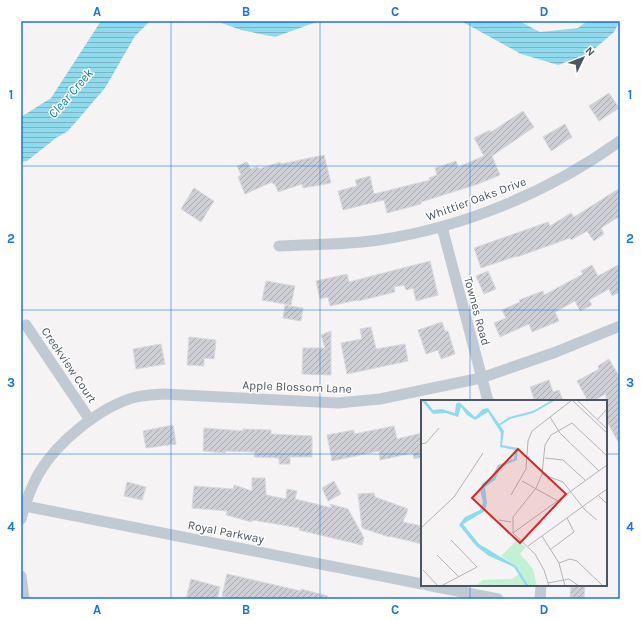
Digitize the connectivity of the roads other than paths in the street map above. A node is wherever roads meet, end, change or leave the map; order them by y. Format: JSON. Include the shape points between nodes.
{"nodes":[{"id":1,"x":620,"y":141,"type":"edge"},
{"id":2,"x":442,"y":227,"type":"junction"},
{"id":3,"x":279,"y":246,"type":"dead end"},
{"id":4,"x":26,"y":325,"type":"dead end"},
{"id":5,"x":620,"y":326,"type":"edge"},
{"id":6,"x":481,"y":378,"type":"junction"},
{"id":7,"x":488,"y":400,"type":"edge"},
{"id":8,"x":90,"y":420,"type":"junction"},
{"id":9,"x":25,"y":506,"type":"junction"},
{"id":10,"x":21,"y":519,"type":"edge"},
{"id":11,"x":21,"y":576,"type":"edge"},
{"id":12,"x":421,"y":584,"type":"edge"},
{"id":13,"x":432,"y":586,"type":"edge"},
{"id":14,"x":541,"y":586,"type":"edge"},
{"id":15,"x":24,"y":599,"type":"edge"},
{"id":16,"x":498,"y":599,"type":"edge"},
{"id":17,"x":540,"y":599,"type":"edge"}],
"edges":[{"from":1,"to":2,"type":"street","name":"Whittier Oaks Drive","via":[[550,184],[508,204]]},
{"from":2,"to":3,"type":"street","name":"Whittier Oaks Drive","via":[[378,241]]},
{"from":2,"to":6,"type":"street","name":"Townes Road"},
{"from":4,"to":8,"type":"street","name":"Creekview Court"},
{"from":5,"to":6,"type":"street","name":"Apple Blossom Lane"},
{"from":6,"to":7,"type":"street","name":"Townes Road"},
{"from":6,"to":8,"type":"street","name":"Apple Blossom Lane","via":[[380,399],[338,403],[150,395],[136,397]]},
{"from":8,"to":9,"type":"street","name":"Apple Blossom Lane","via":[[56,450],[39,473]]},
{"from":9,"to":10,"type":"street","name":"Apple Blossom Lane"},
{"from":9,"to":12,"type":"street","name":"Royal Parkway"},
{"from":11,"to":15,"type":"street"},
{"from":13,"to":16,"type":"street"},
{"from":14,"to":17,"type":"street"}]}
